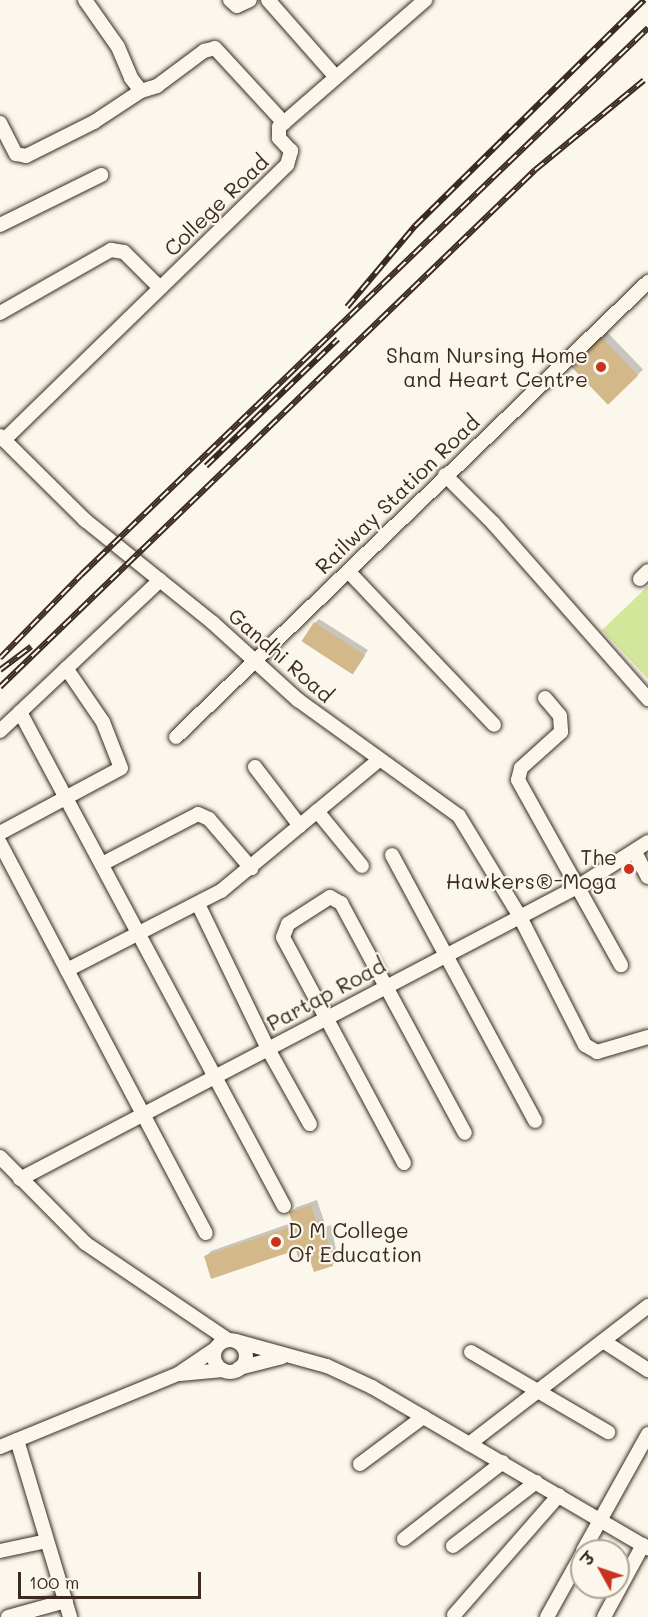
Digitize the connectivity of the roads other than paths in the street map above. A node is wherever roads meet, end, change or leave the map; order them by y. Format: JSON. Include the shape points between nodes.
{"nodes":[{"id":1,"x":85,"y":0,"type":"edge"},
{"id":2,"x":230,"y":0,"type":"edge"},
{"id":3,"x":250,"y":0,"type":"edge"},
{"id":4,"x":268,"y":0,"type":"edge"},
{"id":5,"x":425,"y":0,"type":"edge"},
{"id":6,"x":336,"y":77,"type":"junction"},
{"id":7,"x":141,"y":91,"type":"junction"},
{"id":8,"x":0,"y":123,"type":"edge"},
{"id":9,"x":284,"y":123,"type":"junction"},
{"id":10,"x":101,"y":175,"type":"dead end"},
{"id":11,"x":0,"y":225,"type":"edge"},
{"id":12,"x":648,"y":282,"type":"edge"},
{"id":13,"x":160,"y":288,"type":"junction"},
{"id":14,"x":0,"y":313,"type":"edge"},
{"id":15,"x":2,"y":438,"type":"edge"},
{"id":16,"x":445,"y":475,"type":"junction"},
{"id":17,"x":348,"y":571,"type":"junction"},
{"id":18,"x":160,"y":580,"type":"junction"},
{"id":19,"x":255,"y":660,"type":"junction"},
{"id":20,"x":66,"y":668,"type":"junction"},
{"id":21,"x":545,"y":698,"type":"dead end"},
{"id":22,"x":648,"y":699,"type":"edge"},
{"id":23,"x":20,"y":712,"type":"junction"},
{"id":24,"x":494,"y":725,"type":"dead end"},
{"id":25,"x":0,"y":731,"type":"edge"},
{"id":26,"x":176,"y":737,"type":"dead end"},
{"id":27,"x":379,"y":760,"type":"junction"},
{"id":28,"x":255,"y":767,"type":"dead end"},
{"id":29,"x":67,"y":797,"type":"junction"},
{"id":30,"x":317,"y":811,"type":"junction"},
{"id":31,"x":300,"y":826,"type":"junction"},
{"id":32,"x":0,"y":833,"type":"edge"},
{"id":33,"x":648,"y":842,"type":"edge"},
{"id":34,"x":0,"y":843,"type":"edge"},
{"id":35,"x":635,"y":852,"type":"junction"},
{"id":36,"x":392,"y":855,"type":"dead end"},
{"id":37,"x":102,"y":864,"type":"junction"},
{"id":38,"x":362,"y":866,"type":"dead end"},
{"id":39,"x":251,"y":868,"type":"junction"},
{"id":40,"x":648,"y":877,"type":"edge"},
{"id":41,"x":579,"y":886,"type":"junction"},
{"id":42,"x":198,"y":904,"type":"junction"},
{"id":43,"x":519,"y":915,"type":"junction"},
{"id":44,"x":138,"y":933,"type":"junction"},
{"id":45,"x":445,"y":954,"type":"junction"},
{"id":46,"x":621,"y":965,"type":"dead end"},
{"id":47,"x":67,"y":970,"type":"junction"},
{"id":48,"x":387,"y":985,"type":"junction"},
{"id":49,"x":327,"y":1017,"type":"junction"},
{"id":50,"x":648,"y":1037,"type":"edge"},
{"id":51,"x":268,"y":1049,"type":"junction"},
{"id":52,"x":215,"y":1078,"type":"junction"},
{"id":53,"x":146,"y":1113,"type":"junction"},
{"id":54,"x":535,"y":1121,"type":"dead end"},
{"id":55,"x":310,"y":1124,"type":"dead end"},
{"id":56,"x":465,"y":1133,"type":"dead end"},
{"id":57,"x":0,"y":1158,"type":"edge"},
{"id":58,"x":404,"y":1163,"type":"dead end"},
{"id":59,"x":21,"y":1179,"type":"junction"},
{"id":60,"x":284,"y":1206,"type":"dead end"},
{"id":61,"x":207,"y":1233,"type":"dead end"},
{"id":62,"x":648,"y":1306,"type":"edge"},
{"id":63,"x":232,"y":1340,"type":"junction"},
{"id":64,"x":603,"y":1341,"type":"junction"},
{"id":65,"x":215,"y":1349,"type":"junction"},
{"id":66,"x":471,"y":1352,"type":"dead end"},
{"id":67,"x":282,"y":1357,"type":"junction"},
{"id":68,"x":239,"y":1368,"type":"junction"},
{"id":69,"x":223,"y":1370,"type":"junction"},
{"id":70,"x":648,"y":1370,"type":"edge"},
{"id":71,"x":178,"y":1374,"type":"junction"},
{"id":72,"x":539,"y":1392,"type":"junction"},
{"id":73,"x":423,"y":1417,"type":"junction"},
{"id":74,"x":608,"y":1432,"type":"dead end"},
{"id":75,"x":648,"y":1434,"type":"edge"},
{"id":76,"x":17,"y":1440,"type":"junction"},
{"id":77,"x":469,"y":1444,"type":"junction"},
{"id":78,"x":0,"y":1447,"type":"edge"},
{"id":79,"x":503,"y":1462,"type":"junction"},
{"id":80,"x":360,"y":1464,"type":"dead end"},
{"id":81,"x":536,"y":1482,"type":"junction"},
{"id":82,"x":559,"y":1495,"type":"junction"},
{"id":83,"x":600,"y":1520,"type":"junction"},
{"id":84,"x":404,"y":1539,"type":"dead end"},
{"id":85,"x":590,"y":1539,"type":"edge"},
{"id":86,"x":47,"y":1541,"type":"junction"},
{"id":87,"x":453,"y":1546,"type":"dead end"},
{"id":88,"x":646,"y":1547,"type":"edge"},
{"id":89,"x":0,"y":1551,"type":"edge"},
{"id":90,"x":570,"y":1575,"type":"edge"},
{"id":91,"x":66,"y":1601,"type":"junction"},
{"id":92,"x":454,"y":1616,"type":"dead end"},
{"id":93,"x":8,"y":1617,"type":"edge"},
{"id":94,"x":70,"y":1617,"type":"edge"},
{"id":95,"x":547,"y":1617,"type":"edge"},
{"id":96,"x":604,"y":1617,"type":"edge"}],
"edges":[{"from":1,"to":7,"type":"street"},
{"from":2,"to":3,"type":"street","via":[[237,6]]},
{"from":4,"to":6,"type":"street"},
{"from":5,"to":6,"type":"street"},
{"from":6,"to":9,"type":"street"},
{"from":7,"to":8,"type":"street","via":[[94,122],[26,156],[16,154]]},
{"from":7,"to":9,"type":"street","via":[[157,86],[204,51],[215,48]]},
{"from":9,"to":13,"type":"street","name":"College Road","via":[[277,132],[291,151],[287,165]]},
{"from":10,"to":11,"type":"street"},
{"from":12,"to":16,"type":"street","name":"Railway Station Road"},
{"from":13,"to":14,"type":"street","via":[[124,252],[111,250]]},
{"from":13,"to":15,"type":"street","name":"College Road"},
{"from":15,"to":18,"type":"street","name":"Gandhi Road","via":[[85,520]]},
{"from":16,"to":17,"type":"street","name":"Railway Station Road"},
{"from":16,"to":22,"type":"street","via":[[493,523]]},
{"from":17,"to":19,"type":"street","name":"Railway Station Road"},
{"from":17,"to":24,"type":"street"},
{"from":18,"to":19,"type":"street","name":"Gandhi Road"},
{"from":18,"to":20,"type":"street"},
{"from":19,"to":26,"type":"street","name":"Railway Station Road"},
{"from":19,"to":27,"type":"street","name":"Gandhi Road","via":[[298,699]]},
{"from":20,"to":23,"type":"street"},
{"from":20,"to":29,"type":"street","via":[[103,722],[121,766]]},
{"from":21,"to":41,"type":"street","via":[[560,716],[561,732],[520,768],[518,780]]},
{"from":23,"to":25,"type":"street"},
{"from":23,"to":29,"type":"street"},
{"from":27,"to":30,"type":"street"},
{"from":27,"to":43,"type":"street","name":"Gandhi Road","via":[[459,816]]},
{"from":28,"to":31,"type":"street"},
{"from":29,"to":32,"type":"street"},
{"from":29,"to":37,"type":"street"},
{"from":30,"to":31,"type":"street"},
{"from":30,"to":38,"type":"street"},
{"from":31,"to":39,"type":"street"},
{"from":33,"to":35,"type":"street","name":"Partap Road"},
{"from":34,"to":47,"type":"street"},
{"from":35,"to":40,"type":"street"},
{"from":35,"to":41,"type":"street","name":"Partap Road"},
{"from":36,"to":45,"type":"street"},
{"from":37,"to":39,"type":"street","via":[[198,814],[209,819]]},
{"from":37,"to":44,"type":"street"},
{"from":39,"to":42,"type":"street"},
{"from":41,"to":43,"type":"street","name":"Partap Road"},
{"from":41,"to":46,"type":"street"},
{"from":42,"to":44,"type":"street"},
{"from":42,"to":51,"type":"street"},
{"from":43,"to":45,"type":"street","name":"Partap Road"},
{"from":43,"to":50,"type":"street","name":"Gandhi Road","via":[[585,1046],[597,1052]]},
{"from":44,"to":47,"type":"street"},
{"from":44,"to":52,"type":"street"},
{"from":45,"to":48,"type":"street","name":"Partap Road"},
{"from":45,"to":54,"type":"street"},
{"from":47,"to":53,"type":"street"},
{"from":48,"to":49,"type":"street","name":"Partap Road"},
{"from":48,"to":49,"type":"street","via":[[339,899],[326,899],[288,924],[283,937]]},
{"from":48,"to":56,"type":"street"},
{"from":49,"to":51,"type":"street","name":"Partap Road"},
{"from":49,"to":58,"type":"street"},
{"from":51,"to":52,"type":"street","name":"Partap Road"},
{"from":51,"to":55,"type":"street"},
{"from":52,"to":53,"type":"street","name":"Partap Road"},
{"from":52,"to":60,"type":"street"},
{"from":53,"to":59,"type":"street","name":"Partap Road"},
{"from":53,"to":61,"type":"street"},
{"from":57,"to":59,"type":"street"},
{"from":59,"to":63,"type":"street","via":[[85,1243]]},
{"from":62,"to":64,"type":"street"},
{"from":63,"to":65,"type":"street"},
{"from":63,"to":67,"type":"street"},
{"from":63,"to":68,"type":"street","via":[[245,1354]]},
{"from":64,"to":70,"type":"street"},
{"from":64,"to":72,"type":"street"},
{"from":65,"to":69,"type":"street","via":[[214,1358]]},
{"from":65,"to":71,"type":"street"},
{"from":66,"to":72,"type":"street"},
{"from":67,"to":68,"type":"street"},
{"from":67,"to":73,"type":"street","via":[[327,1366]]},
{"from":68,"to":69,"type":"street"},
{"from":69,"to":71,"type":"street"},
{"from":71,"to":76,"type":"street"},
{"from":72,"to":74,"type":"street"},
{"from":72,"to":77,"type":"street"},
{"from":73,"to":77,"type":"street"},
{"from":73,"to":80,"type":"street"},
{"from":75,"to":83,"type":"street"},
{"from":76,"to":78,"type":"street"},
{"from":76,"to":86,"type":"street"},
{"from":77,"to":79,"type":"street"},
{"from":79,"to":81,"type":"street"},
{"from":79,"to":84,"type":"street"},
{"from":81,"to":82,"type":"street"},
{"from":81,"to":87,"type":"street"},
{"from":82,"to":83,"type":"street"},
{"from":82,"to":92,"type":"street"},
{"from":83,"to":85,"type":"street"},
{"from":83,"to":88,"type":"street"},
{"from":86,"to":89,"type":"street"},
{"from":86,"to":91,"type":"street"},
{"from":88,"to":96,"type":"street"},
{"from":90,"to":95,"type":"street"},
{"from":91,"to":93,"type":"street"},
{"from":91,"to":94,"type":"street"}]}
